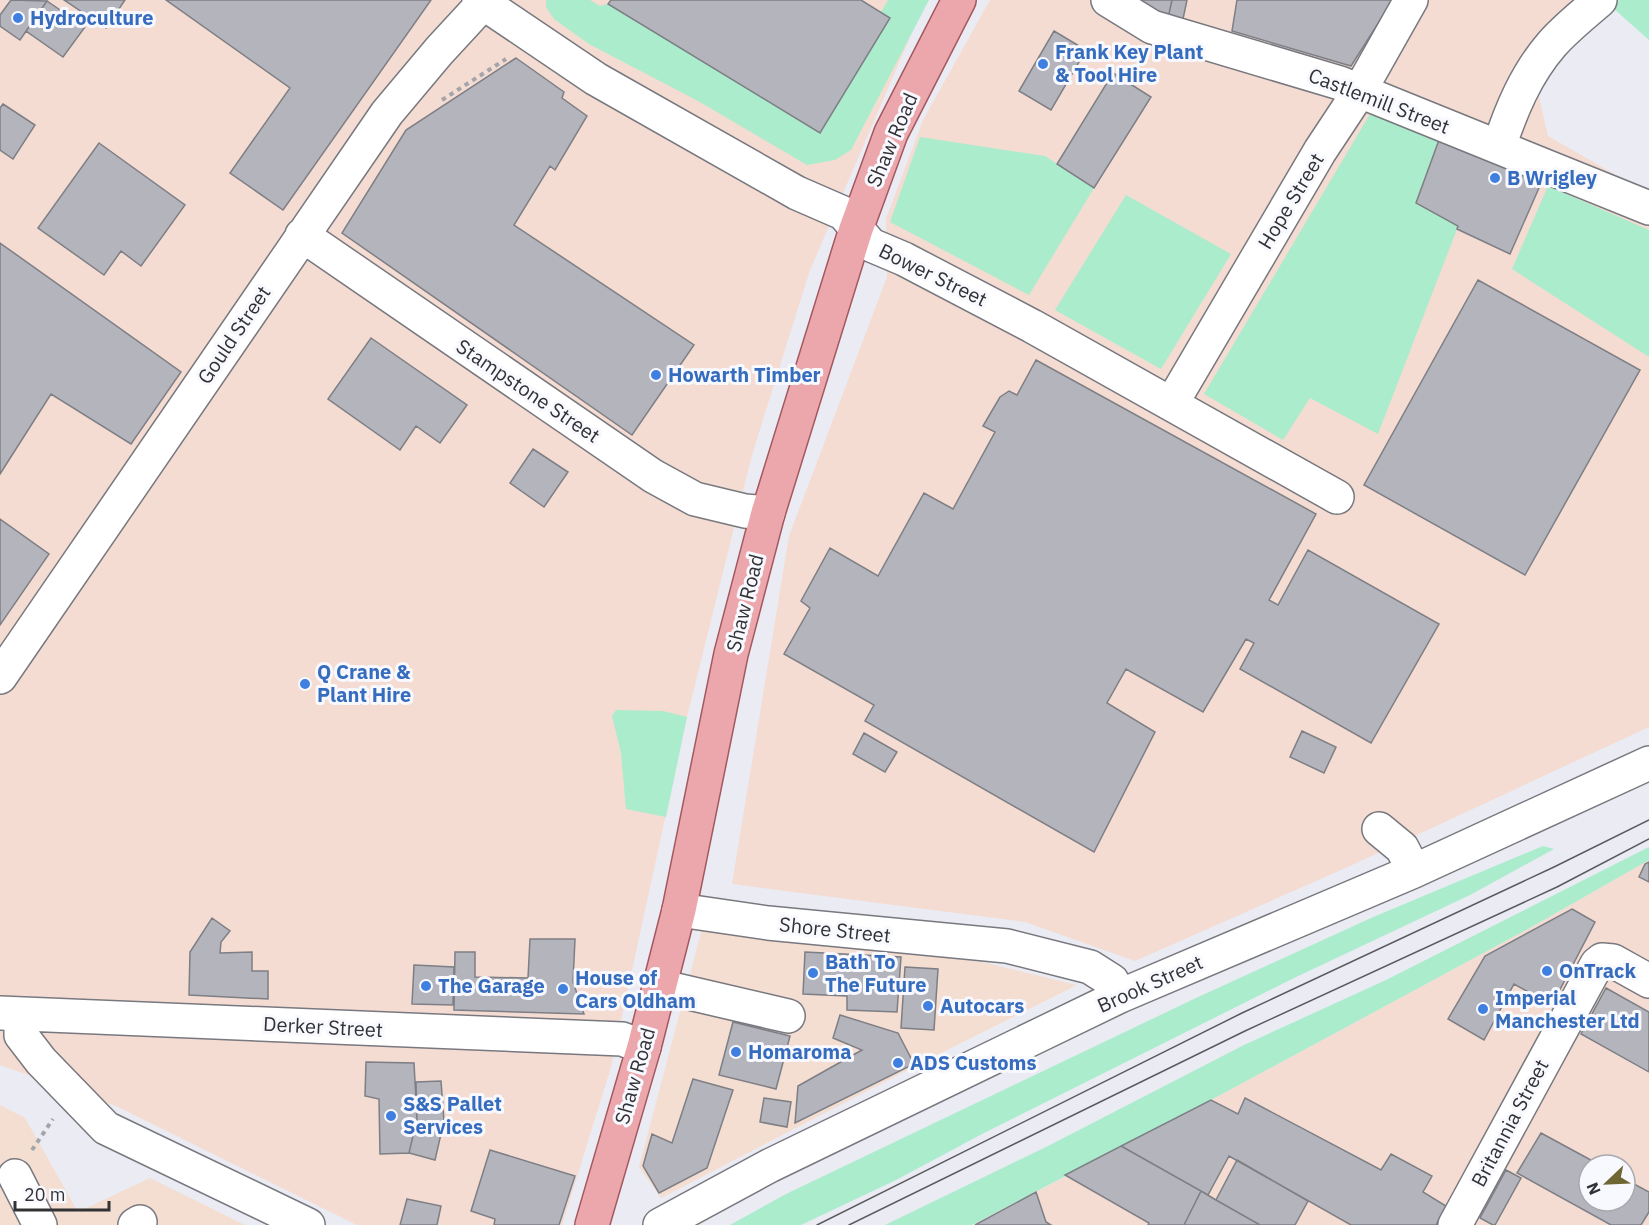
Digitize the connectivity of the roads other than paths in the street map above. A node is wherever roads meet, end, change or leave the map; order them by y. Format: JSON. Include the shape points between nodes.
{"nodes":[{"id":1,"x":959,"y":0,"type":"edge"},
{"id":2,"x":1108,"y":0,"type":"edge"},
{"id":3,"x":1411,"y":0,"type":"edge"},
{"id":4,"x":1600,"y":0,"type":"edge"},
{"id":5,"x":483,"y":1,"type":"edge"},
{"id":6,"x":1359,"y":92,"type":"junction"},
{"id":7,"x":1499,"y":147,"type":"junction"},
{"id":8,"x":1649,"y":208,"type":"edge"},
{"id":9,"x":856,"y":229,"type":"junction"},
{"id":10,"x":302,"y":235,"type":"junction"},
{"id":11,"x":1172,"y":403,"type":"junction"},
{"id":12,"x":1337,"y":497,"type":"dead end"},
{"id":13,"x":768,"y":513,"type":"junction"},
{"id":14,"x":0,"y":677,"type":"edge"},
{"id":15,"x":1649,"y":764,"type":"edge"},
{"id":16,"x":1379,"y":829,"type":"dead end"},
{"id":17,"x":1414,"y":871,"type":"junction"},
{"id":18,"x":679,"y":910,"type":"junction"},
{"id":19,"x":1649,"y":981,"type":"edge"},
{"id":20,"x":659,"y":986,"type":"junction"},
{"id":21,"x":1120,"y":996,"type":"junction"},
{"id":22,"x":11,"y":1014,"type":"edge"},
{"id":23,"x":788,"y":1016,"type":"dead end"},
{"id":24,"x":644,"y":1047,"type":"junction"},
{"id":25,"x":22,"y":1165,"type":"road end"},
{"id":26,"x":40,"y":1225,"type":"edge"},
{"id":27,"x":308,"y":1225,"type":"edge"},
{"id":28,"x":591,"y":1225,"type":"edge"},
{"id":29,"x":660,"y":1225,"type":"edge"},
{"id":30,"x":1455,"y":1225,"type":"edge"}],
"edges":[{"from":1,"to":9,"type":"main road","name":"Shaw Road","via":[[891,132]]},
{"from":2,"to":6,"type":"street","name":"Castlemill Street","via":[[1152,27]]},
{"from":3,"to":6,"type":"street","name":"Hope Street"},
{"from":4,"to":7,"type":"street","via":[[1551,45],[1527,79],[1508,117]]},
{"from":5,"to":9,"type":"street","name":"Bower Street","via":[[596,79],[797,193],[843,213]]},
{"from":5,"to":10,"type":"street","name":"Gould Street","via":[[387,113]]},
{"from":6,"to":7,"type":"street","name":"Castlemill Street"},
{"from":6,"to":11,"type":"street","name":"Hope Street","via":[[1314,161]]},
{"from":7,"to":8,"type":"street","name":"Castlemill Street"},
{"from":9,"to":11,"type":"street","name":"Bower Street","via":[[871,245],[1023,320]]},
{"from":9,"to":13,"type":"main road","name":"Shaw Road"},
{"from":10,"to":13,"type":"street","name":"Stampstone Street","via":[[653,476],[695,500]]},
{"from":10,"to":14,"type":"street","name":"Gould Street"},
{"from":11,"to":12,"type":"street","name":"Bower Street"},
{"from":13,"to":18,"type":"main road","name":"Shaw Road","via":[[731,654]]},
{"from":15,"to":17,"type":"street","name":"Brook Street"},
{"from":16,"to":17,"type":"street","via":[[1402,848]]},
{"from":17,"to":21,"type":"street","name":"Brook Street"},
{"from":18,"to":20,"type":"main road","name":"Shaw Road"},
{"from":18,"to":21,"type":"street","name":"Shore Street","via":[[768,923],[1007,946],[1090,967],[1112,981]]},
{"from":19,"to":30,"type":"street","name":"Britannia Street","via":[[1613,961],[1596,964]]},
{"from":20,"to":23,"type":"street"},
{"from":20,"to":24,"type":"main road","name":"Shaw Road"},
{"from":21,"to":29,"type":"street","name":"Brook Street","via":[[769,1166]]},
{"from":22,"to":24,"type":"street","name":"Derker Street","via":[[622,1039]]},
{"from":22,"to":27,"type":"street","via":[[41,1061],[106,1128]]},
{"from":24,"to":28,"type":"main road","name":"Shaw Road"},
{"from":25,"to":26,"type":"street"}]}
